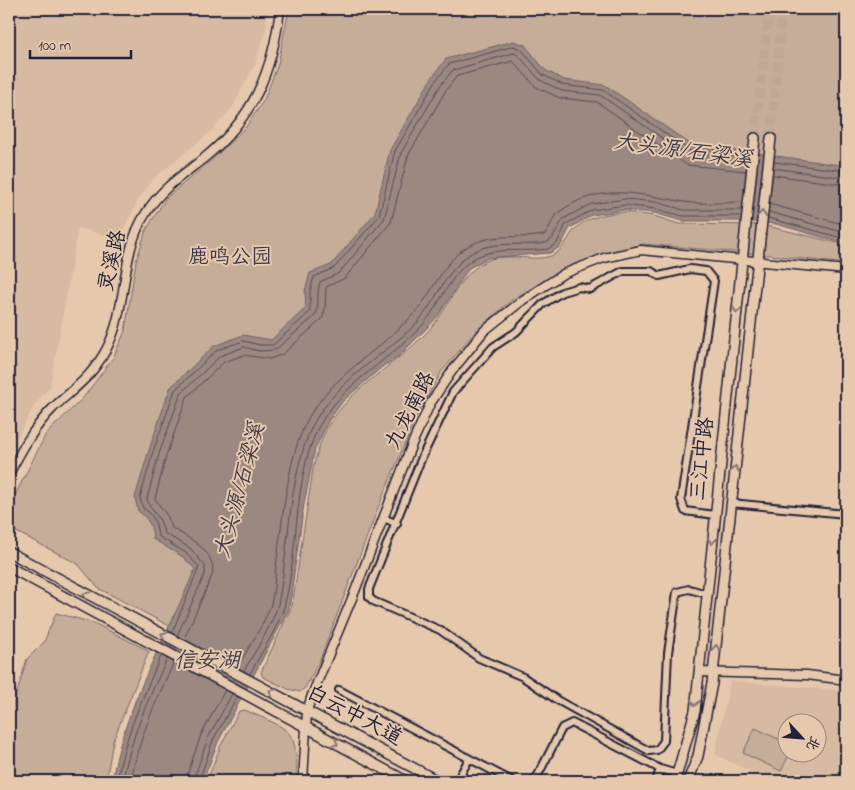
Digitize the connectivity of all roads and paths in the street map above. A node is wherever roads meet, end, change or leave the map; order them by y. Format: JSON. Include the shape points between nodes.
{"nodes":[{"id":1,"x":280,"y":9,"type":"edge"},
{"id":2,"x":755,"y":138,"type":"tunnel mouth"},
{"id":3,"x":771,"y":138,"type":"tunnel mouth"},
{"id":4,"x":742,"y":262,"type":"junction"},
{"id":5,"x":757,"y":262,"type":"junction"},
{"id":6,"x":846,"y":270,"type":"edge"},
{"id":7,"x":9,"y":474,"type":"edge"},
{"id":8,"x":732,"y":503,"type":"junction"},
{"id":9,"x":846,"y":514,"type":"edge"},
{"id":10,"x":715,"y":515,"type":"junction"},
{"id":11,"x":384,"y":518,"type":"junction"},
{"id":12,"x":397,"y":524,"type":"junction"},
{"id":13,"x":9,"y":552,"type":"edge"},
{"id":14,"x":9,"y":567,"type":"edge"},
{"id":15,"x":707,"y":594,"type":"junction"},
{"id":16,"x":698,"y":672,"type":"junction"},
{"id":17,"x":713,"y":673,"type":"junction"},
{"id":18,"x":846,"y":680,"type":"edge"},
{"id":19,"x":340,"y":690,"type":"dead end"},
{"id":20,"x":307,"y":711,"type":"junction"},
{"id":21,"x":306,"y":727,"type":"junction"},
{"id":22,"x":469,"y":759,"type":"junction"},
{"id":23,"x":660,"y":770,"type":"junction"},
{"id":24,"x":676,"y":778,"type":"edge"},
{"id":25,"x":303,"y":781,"type":"edge"},
{"id":26,"x":406,"y":781,"type":"edge"},
{"id":27,"x":438,"y":781,"type":"edge"},
{"id":28,"x":457,"y":781,"type":"edge"},
{"id":29,"x":512,"y":781,"type":"edge"},
{"id":30,"x":535,"y":781,"type":"edge"},
{"id":31,"x":656,"y":781,"type":"edge"},
{"id":32,"x":688,"y":781,"type":"edge"}],
"edges":[{"from":1,"to":7,"type":"street","name":"灵溪路","via":[[274,49],[256,99],[225,137],[204,158],[168,185],[152,204],[136,234],[120,306],[106,349],[82,385],[52,409],[29,438]]},
{"from":2,"to":4,"type":"main road","name":"三江中路"},
{"from":5,"to":3,"type":"main road","name":"三江中路","one_way":true},
{"from":4,"to":5,"type":"street","name":"九龙南路"},
{"from":4,"to":10,"type":"main road","name":"三江中路","one_way":true},
{"from":4,"to":11,"type":"street","name":"九龙南路","via":[[642,250],[604,258],[563,274],[523,300],[484,331],[430,404]]},
{"from":5,"to":6,"type":"street","name":"九龙南路"},
{"from":8,"to":5,"type":"main road","name":"三江中路","one_way":true},
{"from":8,"to":9,"type":"street"},
{"from":17,"to":8,"type":"main road","name":"三江中路","one_way":true},
{"from":10,"to":12,"type":"street","via":[[685,511],[681,499],[714,281],[706,271],[690,270],[659,276],[651,271],[635,270],[613,275],[590,289],[579,287],[562,292],[543,304],[516,332],[493,347],[453,392],[422,457]]},
{"from":10,"to":15,"type":"main road","name":"三江中路","one_way":true},
{"from":11,"to":12,"type":"street"},
{"from":11,"to":20,"type":"street","name":"九龙南路"},
{"from":12,"to":15,"type":"street","via":[[369,589],[369,597],[373,601],[440,630],[479,658],[523,677],[557,700],[649,751],[657,750],[664,741],[668,653],[677,592],[689,590]]},
{"from":20,"to":13,"type":"main road","name":"白云中大道","one_way":true},
{"from":14,"to":21,"type":"main road","name":"白云中大道"},
{"from":15,"to":16,"type":"main road","name":"三江中路"},
{"from":16,"to":17,"type":"street"},
{"from":16,"to":24,"type":"main road","name":"三江中路","one_way":true,"via":[[695,711]]},
{"from":17,"to":18,"type":"street","via":[[807,675]]},
{"from":17,"to":32,"type":"main road","name":"三江中路","via":[[698,756]]},
{"from":19,"to":22,"type":"street"},
{"from":20,"to":21,"type":"street","name":"九龙南路"},
{"from":20,"to":27,"type":"main road","name":"白云中大道"},
{"from":21,"to":25,"type":"street","name":"九龙南路"},
{"from":21,"to":26,"type":"main road","name":"白云中大道","one_way":true},
{"from":22,"to":28,"type":"street"},
{"from":22,"to":29,"type":"street"},
{"from":23,"to":24,"type":"street"},
{"from":23,"to":30,"type":"street","via":[[572,723],[562,728]]},
{"from":23,"to":31,"type":"street"}]}
